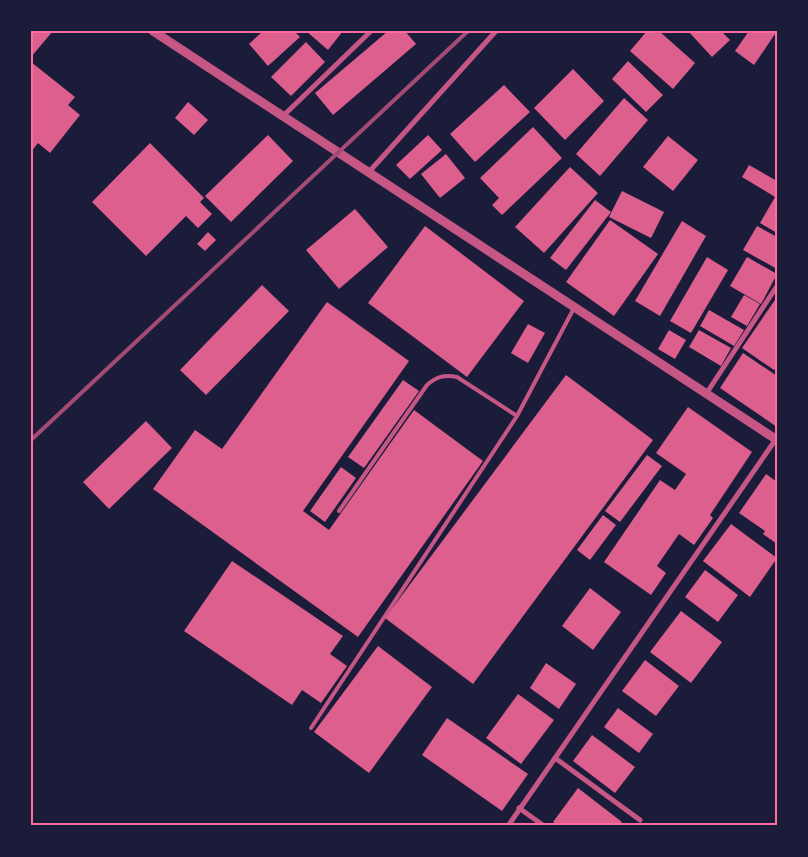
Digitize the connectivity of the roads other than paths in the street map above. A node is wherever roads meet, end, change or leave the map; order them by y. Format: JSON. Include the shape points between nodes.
{"nodes":[{"id":1,"x":153,"y":31,"type":"edge"},
{"id":2,"x":371,"y":31,"type":"edge"},
{"id":3,"x":496,"y":31,"type":"edge"},
{"id":4,"x":282,"y":117,"type":"junction"},
{"id":5,"x":368,"y":173,"type":"junction"},
{"id":6,"x":777,"y":286,"type":"edge"},
{"id":7,"x":574,"y":308,"type":"junction"},
{"id":8,"x":706,"y":394,"type":"junction"},
{"id":9,"x":517,"y":416,"type":"junction"},
{"id":10,"x":776,"y":439,"type":"edge"},
{"id":11,"x":338,"y":511,"type":"dead end"},
{"id":12,"x":312,"y":728,"type":"dead end"},
{"id":13,"x":556,"y":758,"type":"junction"},
{"id":14,"x":519,"y":808,"type":"junction"},
{"id":15,"x":640,"y":820,"type":"dead end"},
{"id":16,"x":508,"y":826,"type":"edge"},
{"id":17,"x":544,"y":826,"type":"edge"}],
"edges":[{"from":1,"to":4,"type":"street"},
{"from":2,"to":4,"type":"street"},
{"from":3,"to":5,"type":"street"},
{"from":4,"to":5,"type":"street"},
{"from":5,"to":7,"type":"street"},
{"from":6,"to":8,"type":"street"},
{"from":7,"to":8,"type":"street"},
{"from":7,"to":9,"type":"lane"},
{"from":8,"to":10,"type":"street"},
{"from":9,"to":11,"type":"lane","via":[[457,376],[434,379]]},
{"from":9,"to":12,"type":"lane"},
{"from":10,"to":13,"type":"street"},
{"from":13,"to":14,"type":"street"},
{"from":13,"to":15,"type":"street"},
{"from":14,"to":16,"type":"street"},
{"from":14,"to":17,"type":"street"}]}
